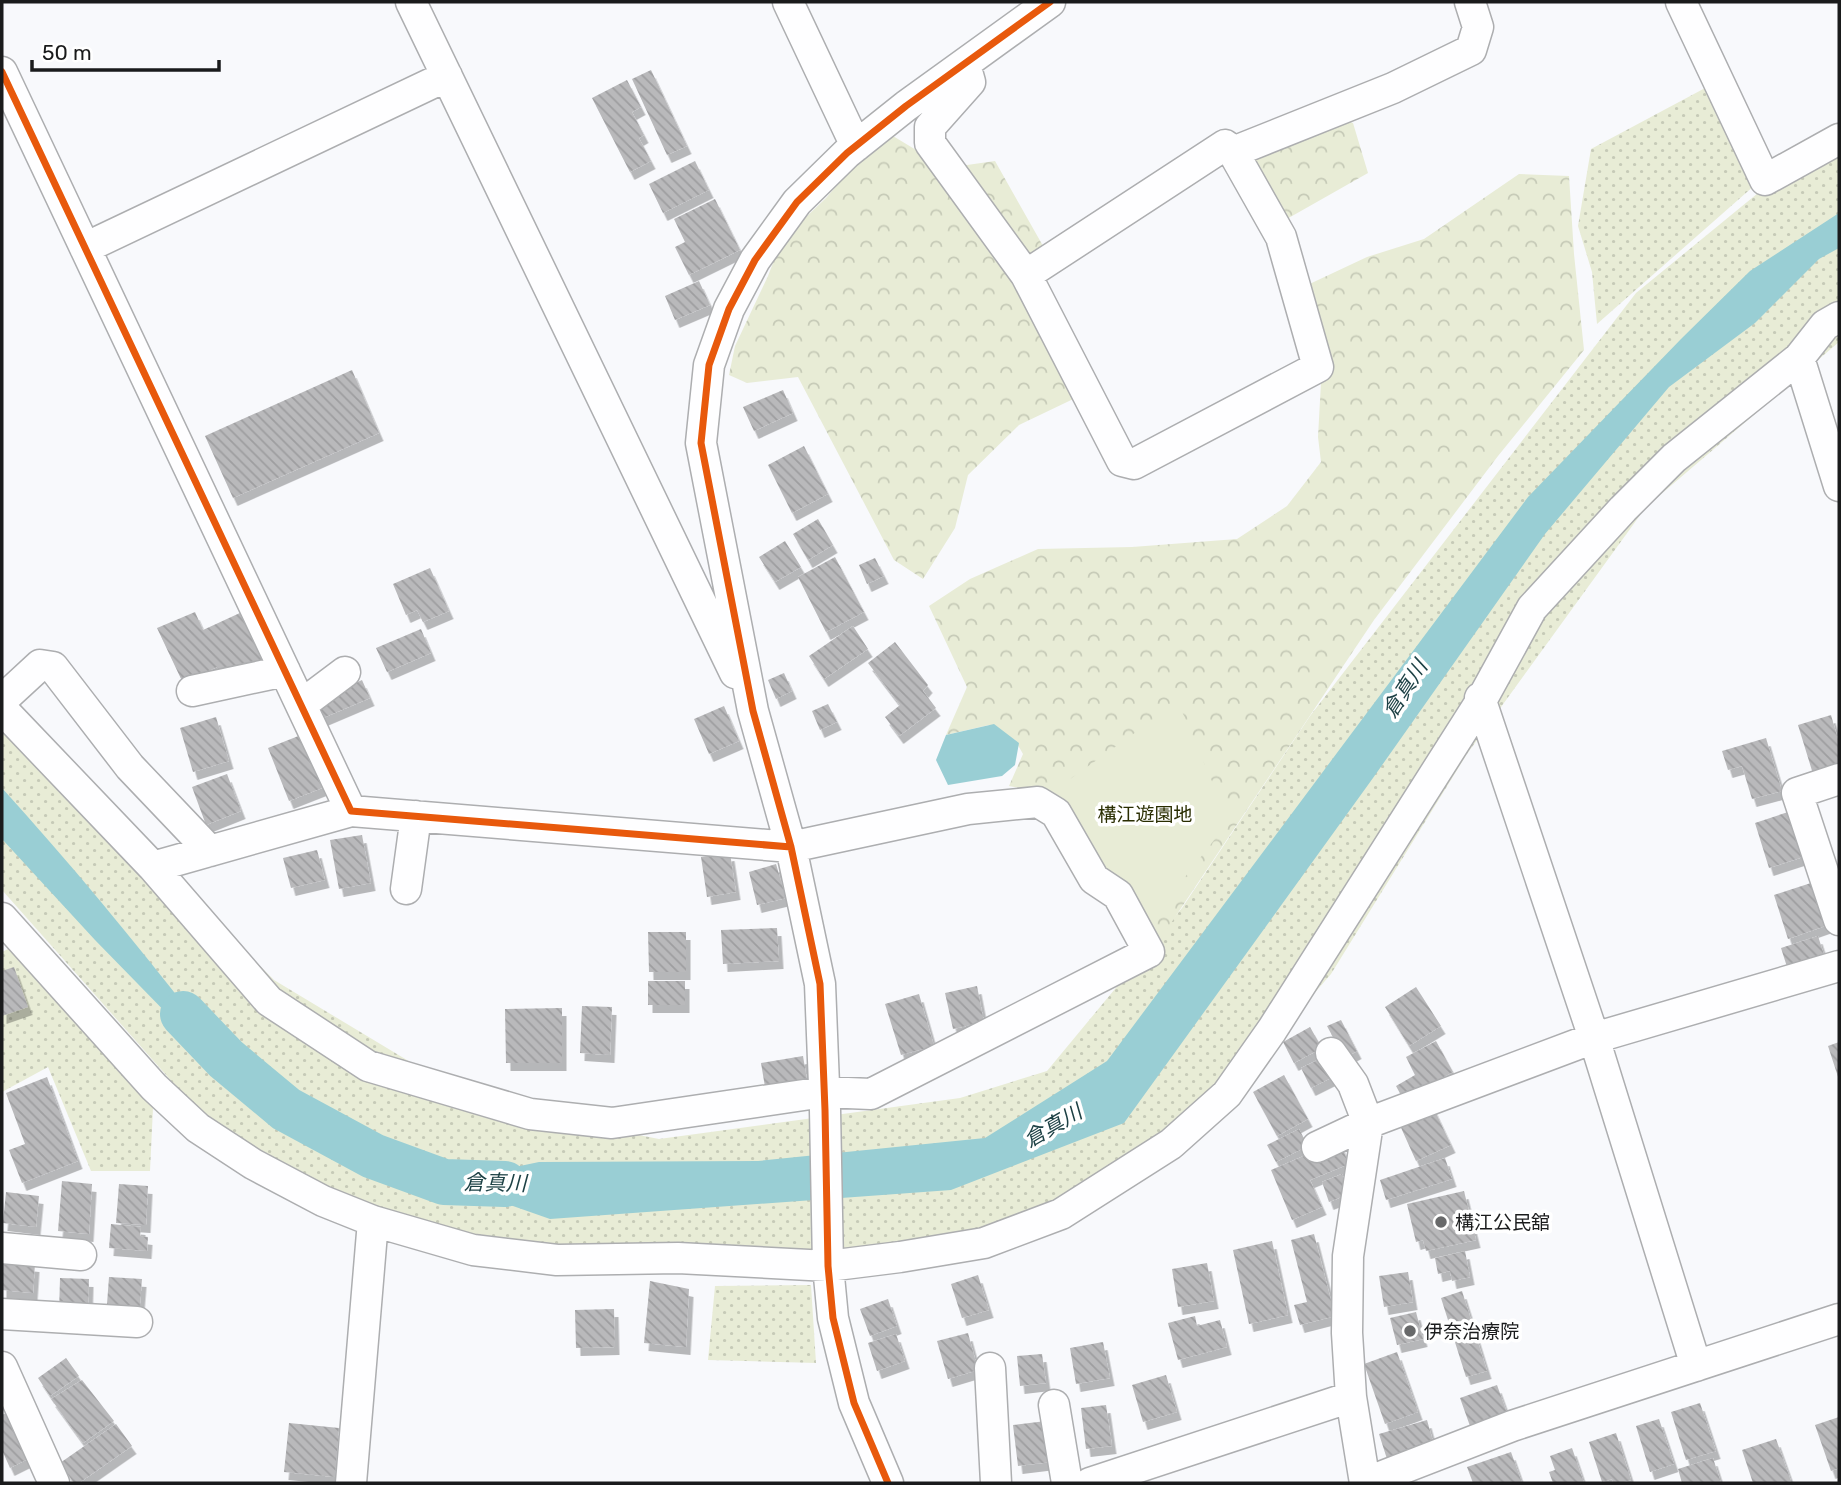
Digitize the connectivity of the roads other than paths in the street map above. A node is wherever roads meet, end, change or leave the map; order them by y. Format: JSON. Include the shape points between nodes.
{"nodes":[{"id":1,"x":411,"y":2,"type":"edge"},
{"id":2,"x":788,"y":2,"type":"edge"},
{"id":3,"x":1050,"y":2,"type":"edge"},
{"id":4,"x":1470,"y":2,"type":"edge"},
{"id":5,"x":1681,"y":2,"type":"edge"},
{"id":6,"x":965,"y":64,"type":"junction"},
{"id":7,"x":2,"y":72,"type":"edge"},
{"id":8,"x":447,"y":76,"type":"junction"},
{"id":9,"x":1839,"y":139,"type":"edge"},
{"id":10,"x":856,"y":146,"type":"junction"},
{"id":11,"x":1233,"y":152,"type":"junction"},
{"id":12,"x":85,"y":248,"type":"junction"},
{"id":13,"x":1026,"y":275,"type":"junction"},
{"id":14,"x":1839,"y":317,"type":"edge"},
{"id":15,"x":1799,"y":358,"type":"junction"},
{"id":16,"x":1839,"y":486,"type":"edge"},
{"id":17,"x":285,"y":671,"type":"junction"},
{"id":18,"x":345,"y":672,"type":"dead end"},
{"id":19,"x":192,"y":691,"type":"dead end"},
{"id":20,"x":1480,"y":699,"type":"junction"},
{"id":21,"x":2,"y":700,"type":"edge"},
{"id":22,"x":301,"y":705,"type":"junction"},
{"id":23,"x":2,"y":709,"type":"edge"},
{"id":24,"x":753,"y":711,"type":"junction"},
{"id":25,"x":1839,"y":779,"type":"edge"},
{"id":26,"x":351,"y":810,"type":"junction"},
{"id":27,"x":416,"y":816,"type":"junction"},
{"id":28,"x":791,"y":847,"type":"junction"},
{"id":29,"x":210,"y":850,"type":"junction"},
{"id":30,"x":153,"y":867,"type":"junction"},
{"id":31,"x":406,"y":889,"type":"dead end"},
{"id":32,"x":1839,"y":920,"type":"edge"},
{"id":33,"x":6,"y":929,"type":"edge"},
{"id":34,"x":1839,"y":966,"type":"edge"},
{"id":35,"x":1594,"y":1038,"type":"junction"},
{"id":36,"x":1331,"y":1053,"type":"dead end"},
{"id":37,"x":824,"y":1101,"type":"junction"},
{"id":38,"x":1368,"y":1123,"type":"junction"},
{"id":39,"x":1317,"y":1147,"type":"dead end"},
{"id":40,"x":373,"y":1221,"type":"junction"},
{"id":41,"x":2,"y":1248,"type":"edge"},
{"id":42,"x":80,"y":1255,"type":"dead end"},
{"id":43,"x":828,"y":1258,"type":"junction"},
{"id":44,"x":2,"y":1314,"type":"edge"},
{"id":45,"x":1839,"y":1319,"type":"edge"},
{"id":46,"x":137,"y":1322,"type":"dead end"},
{"id":47,"x":1696,"y":1366,"type":"junction"},
{"id":48,"x":2,"y":1367,"type":"edge"},
{"id":49,"x":990,"y":1368,"type":"dead end"},
{"id":50,"x":1351,"y":1397,"type":"junction"},
{"id":51,"x":1054,"y":1405,"type":"dead end"},
{"id":52,"x":54,"y":1483,"type":"edge"},
{"id":53,"x":351,"y":1483,"type":"edge"},
{"id":54,"x":888,"y":1483,"type":"edge"},
{"id":55,"x":996,"y":1483,"type":"edge"},
{"id":56,"x":1067,"y":1483,"type":"edge"},
{"id":57,"x":1090,"y":1483,"type":"edge"},
{"id":58,"x":1365,"y":1483,"type":"edge"}],
"edges":[{"from":1,"to":8,"type":"street"},
{"from":2,"to":10,"type":"street"},
{"from":3,"to":6,"type":"street"},
{"from":4,"to":11,"type":"street","via":[[1478,27],[1471,50],[1393,88]]},
{"from":5,"to":9,"type":"street","via":[[1765,180]]},
{"from":6,"to":10,"type":"street"},
{"from":6,"to":13,"type":"street","via":[[970,82],[930,127],[930,143]]},
{"from":7,"to":12,"type":"street"},
{"from":8,"to":12,"type":"street"},
{"from":8,"to":24,"type":"street"},
{"from":10,"to":24,"type":"street","via":[[797,202],[755,260],[729,309],[709,365],[701,443]]},
{"from":11,"to":13,"type":"street","via":[[1225,145]]},
{"from":11,"to":13,"type":"street","via":[[1281,237],[1318,367],[1134,464],[1122,461]]},
{"from":12,"to":17,"type":"street"},
{"from":14,"to":15,"type":"street","via":[[1825,325]]},
{"from":15,"to":16,"type":"street"},
{"from":15,"to":20,"type":"street","via":[[1674,458],[1576,559],[1532,608]]},
{"from":17,"to":19,"type":"street"},
{"from":17,"to":22,"type":"street"},
{"from":18,"to":22,"type":"street"},
{"from":20,"to":35,"type":"street"},
{"from":20,"to":43,"type":"street","via":[[1272,1030],[1227,1094],[1171,1144],[1061,1214],[984,1243],[900,1257]]},
{"from":21,"to":29,"type":"street","via":[[40,665],[52,667],[130,766]]},
{"from":22,"to":26,"type":"street"},
{"from":23,"to":30,"type":"street"},
{"from":24,"to":28,"type":"street"},
{"from":25,"to":32,"type":"street","via":[[1797,793]]},
{"from":26,"to":27,"type":"street"},
{"from":26,"to":29,"type":"street"},
{"from":27,"to":28,"type":"street"},
{"from":27,"to":31,"type":"street"},
{"from":28,"to":37,"type":"street","via":[[820,984]]},
{"from":28,"to":37,"type":"street","via":[[968,809],[1038,802],[1055,813],[1094,879],[1118,895],[1149,952],[871,1094]]},
{"from":29,"to":30,"type":"street"},
{"from":30,"to":37,"type":"street","via":[[269,1001],[368,1066],[530,1114],[612,1123]]},
{"from":33,"to":40,"type":"street","via":[[198,1128],[323,1201]]},
{"from":34,"to":35,"type":"street"},
{"from":35,"to":38,"type":"street"},
{"from":35,"to":47,"type":"street"},
{"from":36,"to":38,"type":"street","via":[[1353,1084]]},
{"from":37,"to":43,"type":"street"},
{"from":38,"to":39,"type":"street"},
{"from":38,"to":50,"type":"street","via":[[1349,1256]]},
{"from":40,"to":43,"type":"street","via":[[473,1251],[557,1260]]},
{"from":40,"to":53,"type":"street"},
{"from":41,"to":42,"type":"street"},
{"from":43,"to":54,"type":"street","via":[[833,1318],[854,1403]]},
{"from":44,"to":46,"type":"street"},
{"from":45,"to":47,"type":"street"},
{"from":47,"to":58,"type":"street","via":[[1512,1426]]},
{"from":48,"to":52,"type":"street"},
{"from":49,"to":55,"type":"street"},
{"from":50,"to":57,"type":"street"},
{"from":50,"to":58,"type":"street"},
{"from":51,"to":56,"type":"street"}]}
